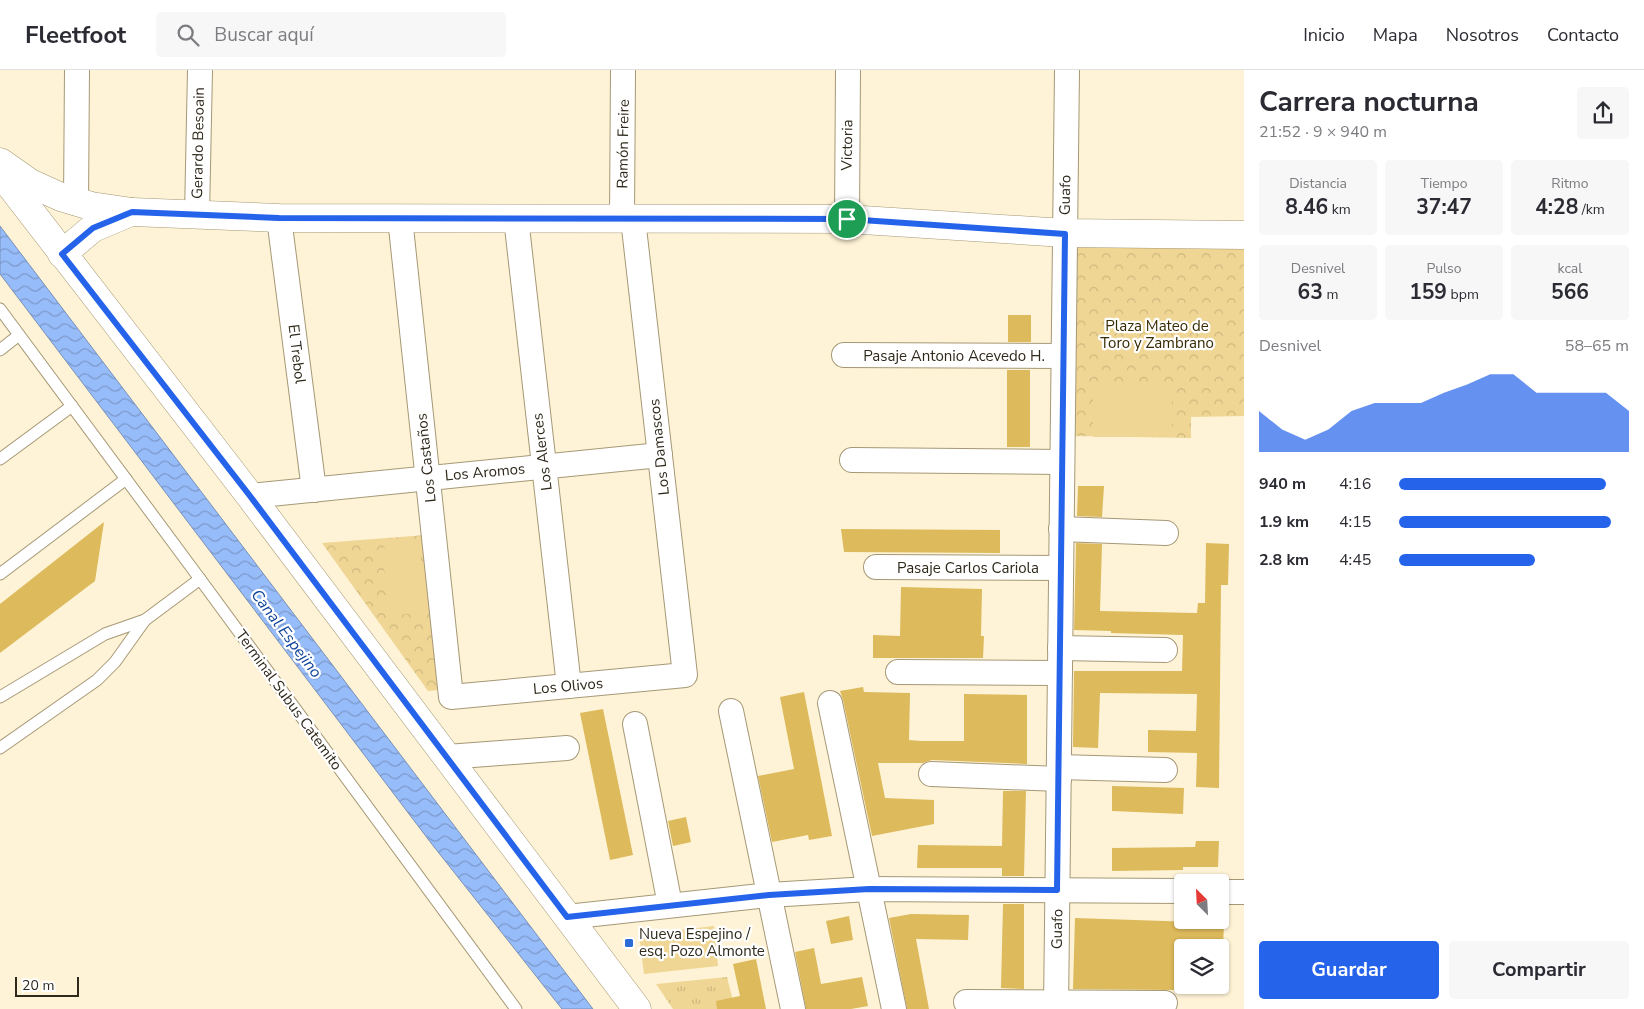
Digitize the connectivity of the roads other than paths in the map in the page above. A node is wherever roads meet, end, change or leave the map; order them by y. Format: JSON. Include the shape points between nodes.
{"nodes":[{"id":1,"x":59,"y":70,"type":"edge"},
{"id":2,"x":200,"y":70,"type":"edge"},
{"id":3,"x":623,"y":70,"type":"edge"},
{"id":4,"x":848,"y":70,"type":"edge"},
{"id":5,"x":1067,"y":70,"type":"edge"},
{"id":6,"x":76,"y":80,"type":"edge"},
{"id":7,"x":0,"y":162,"type":"edge"},
{"id":8,"x":0,"y":172,"type":"edge"},
{"id":9,"x":76,"y":203,"type":"junction"},
{"id":10,"x":132,"y":212,"type":"junction"},
{"id":11,"x":197,"y":215,"type":"junction"},
{"id":12,"x":279,"y":218,"type":"junction"},
{"id":13,"x":400,"y":218,"type":"junction"},
{"id":14,"x":516,"y":218,"type":"junction"},
{"id":15,"x":628,"y":219,"type":"junction"},
{"id":16,"x":847,"y":219,"type":"junction"},
{"id":17,"x":1065,"y":234,"type":"junction"},
{"id":18,"x":1244,"y":234,"type":"edge"},
{"id":19,"x":57,"y":247,"type":"junction"},
{"id":20,"x":0,"y":310,"type":"edge"},
{"id":21,"x":19,"y":335,"type":"junction"},
{"id":22,"x":0,"y":350,"type":"edge"},
{"id":23,"x":844,"y":355,"type":"dead end"},
{"id":24,"x":1063,"y":356,"type":"junction"},
{"id":25,"x":72,"y":406,"type":"junction"},
{"id":26,"x":660,"y":455,"type":"junction"},
{"id":27,"x":0,"y":459,"type":"edge"},
{"id":28,"x":852,"y":460,"type":"dead end"},
{"id":29,"x":1062,"y":462,"type":"junction"},
{"id":30,"x":544,"y":466,"type":"junction"},
{"id":31,"x":428,"y":477,"type":"junction"},
{"id":32,"x":126,"y":479,"type":"junction"},
{"id":33,"x":314,"y":490,"type":"junction"},
{"id":34,"x":250,"y":496,"type":"junction"},
{"id":35,"x":1062,"y":529,"type":"junction"},
{"id":36,"x":1166,"y":532,"type":"dead end"},
{"id":37,"x":876,"y":567,"type":"dead end"},
{"id":38,"x":1061,"y":568,"type":"junction"},
{"id":39,"x":0,"y":574,"type":"edge"},
{"id":40,"x":200,"y":580,"type":"junction"},
{"id":41,"x":145,"y":620,"type":"junction"},
{"id":42,"x":1060,"y":648,"type":"junction"},
{"id":43,"x":1165,"y":650,"type":"dead end"},
{"id":44,"x":898,"y":672,"type":"dead end"},
{"id":45,"x":1060,"y":673,"type":"junction"},
{"id":46,"x":685,"y":675,"type":"joint"},
{"id":47,"x":569,"y":686,"type":"junction"},
{"id":48,"x":0,"y":696,"type":"edge"},
{"id":49,"x":451,"y":697,"type":"joint"},
{"id":50,"x":830,"y":702,"type":"dead end"},
{"id":51,"x":731,"y":711,"type":"dead end"},
{"id":52,"x":635,"y":724,"type":"dead end"},
{"id":53,"x":0,"y":748,"type":"edge"},
{"id":54,"x":567,"y":748,"type":"dead end"},
{"id":55,"x":447,"y":757,"type":"junction"},
{"id":56,"x":1166,"y":770,"type":"dead end"},
{"id":57,"x":1059,"y":773,"type":"junction"},
{"id":58,"x":931,"y":774,"type":"dead end"},
{"id":59,"x":869,"y":889,"type":"junction"},
{"id":60,"x":1057,"y":890,"type":"junction"},
{"id":61,"x":1174,"y":891,"type":"edge"},
{"id":62,"x":1229,"y":892,"type":"edge"},
{"id":63,"x":1244,"y":892,"type":"edge"},
{"id":64,"x":769,"y":895,"type":"junction"},
{"id":65,"x":670,"y":905,"type":"junction"},
{"id":66,"x":567,"y":917,"type":"junction"},
{"id":67,"x":966,"y":1002,"type":"dead end"},
{"id":68,"x":1165,"y":1003,"type":"dead end"},
{"id":69,"x":1056,"y":1005,"type":"edge"},
{"id":70,"x":516,"y":1009,"type":"edge"},
{"id":71,"x":638,"y":1009,"type":"edge"},
{"id":72,"x":792,"y":1009,"type":"edge"},
{"id":73,"x":894,"y":1009,"type":"edge"}],
"edges":[{"from":1,"to":6,"type":"street"},
{"from":2,"to":11,"type":"street","name":"Gerardo Besoain"},
{"from":3,"to":15,"type":"street","name":"Ramón Freire"},
{"from":4,"to":16,"type":"street","name":"Victoria"},
{"from":5,"to":17,"type":"street","name":"Guafo"},
{"from":6,"to":9,"type":"street"},
{"from":7,"to":9,"type":"street","via":[[30,182]]},
{"from":8,"to":19,"type":"street"},
{"from":9,"to":10,"type":"street"},
{"from":9,"to":19,"type":"street","via":[[75,212],[57,228]]},
{"from":10,"to":11,"type":"street"},
{"from":10,"to":19,"type":"street"},
{"from":11,"to":12,"type":"street"},
{"from":12,"to":13,"type":"street"},
{"from":12,"to":33,"type":"street","name":"El Trebol"},
{"from":13,"to":14,"type":"street"},
{"from":13,"to":31,"type":"street","name":"Los Castaños"},
{"from":14,"to":15,"type":"street"},
{"from":14,"to":30,"type":"street","name":"Los Alerces"},
{"from":15,"to":16,"type":"street"},
{"from":15,"to":26,"type":"street","name":"Los Damascos"},
{"from":16,"to":17,"type":"street"},
{"from":17,"to":18,"type":"street"},
{"from":17,"to":24,"type":"street","name":"Guafo"},
{"from":19,"to":34,"type":"street"},
{"from":20,"to":21,"type":"lane","name":"Terminal Subus Catemito"},
{"from":21,"to":22,"type":"lane"},
{"from":21,"to":25,"type":"lane","name":"Terminal Subus Catemito"},
{"from":23,"to":24,"type":"street","name":"Pasaje Antonio Acevedo H."},
{"from":24,"to":29,"type":"street","name":"Guafo"},
{"from":25,"to":27,"type":"lane"},
{"from":25,"to":32,"type":"lane","name":"Terminal Subus Catemito"},
{"from":26,"to":30,"type":"street","name":"Los Aromos"},
{"from":26,"to":46,"type":"street","name":"Los Damascos"},
{"from":28,"to":29,"type":"street"},
{"from":29,"to":35,"type":"street","name":"Guafo"},
{"from":30,"to":31,"type":"street","name":"Los Aromos"},
{"from":30,"to":47,"type":"street","name":"Los Alerces"},
{"from":31,"to":33,"type":"street","name":"Los Aromos"},
{"from":31,"to":49,"type":"street","name":"Los Castaños"},
{"from":32,"to":39,"type":"lane"},
{"from":32,"to":40,"type":"lane","name":"Terminal Subus Catemito"},
{"from":33,"to":34,"type":"street","name":"Los Aromos"},
{"from":34,"to":55,"type":"street"},
{"from":35,"to":36,"type":"street"},
{"from":35,"to":38,"type":"street","name":"Guafo"},
{"from":37,"to":38,"type":"street","name":"Pasaje Carlos Cariola"},
{"from":38,"to":42,"type":"street","name":"Guafo"},
{"from":40,"to":41,"type":"lane"},
{"from":40,"to":70,"type":"lane","name":"Terminal Subus Catemito"},
{"from":41,"to":48,"type":"lane","via":[[105,634]]},
{"from":41,"to":53,"type":"lane","via":[[116,662],[97,680]]},
{"from":42,"to":43,"type":"street"},
{"from":42,"to":45,"type":"street","name":"Guafo"},
{"from":44,"to":45,"type":"street"},
{"from":45,"to":57,"type":"street","name":"Guafo"},
{"from":46,"to":47,"type":"street","name":"Los Olivos"},
{"from":47,"to":49,"type":"street","name":"Los Olivos"},
{"from":50,"to":59,"type":"street"},
{"from":51,"to":64,"type":"street"},
{"from":52,"to":65,"type":"street"},
{"from":54,"to":55,"type":"street"},
{"from":55,"to":66,"type":"street"},
{"from":56,"to":57,"type":"street"},
{"from":57,"to":58,"type":"street"},
{"from":57,"to":60,"type":"street","name":"Guafo"},
{"from":59,"to":60,"type":"street"},
{"from":59,"to":64,"type":"street"},
{"from":59,"to":73,"type":"street"},
{"from":60,"to":61,"type":"street"},
{"from":60,"to":69,"type":"street","name":"Guafo"},
{"from":62,"to":63,"type":"street"},
{"from":64,"to":65,"type":"street"},
{"from":64,"to":72,"type":"street"},
{"from":65,"to":66,"type":"street"},
{"from":66,"to":71,"type":"street"},
{"from":67,"to":69,"type":"street"},
{"from":68,"to":69,"type":"street"}]}
